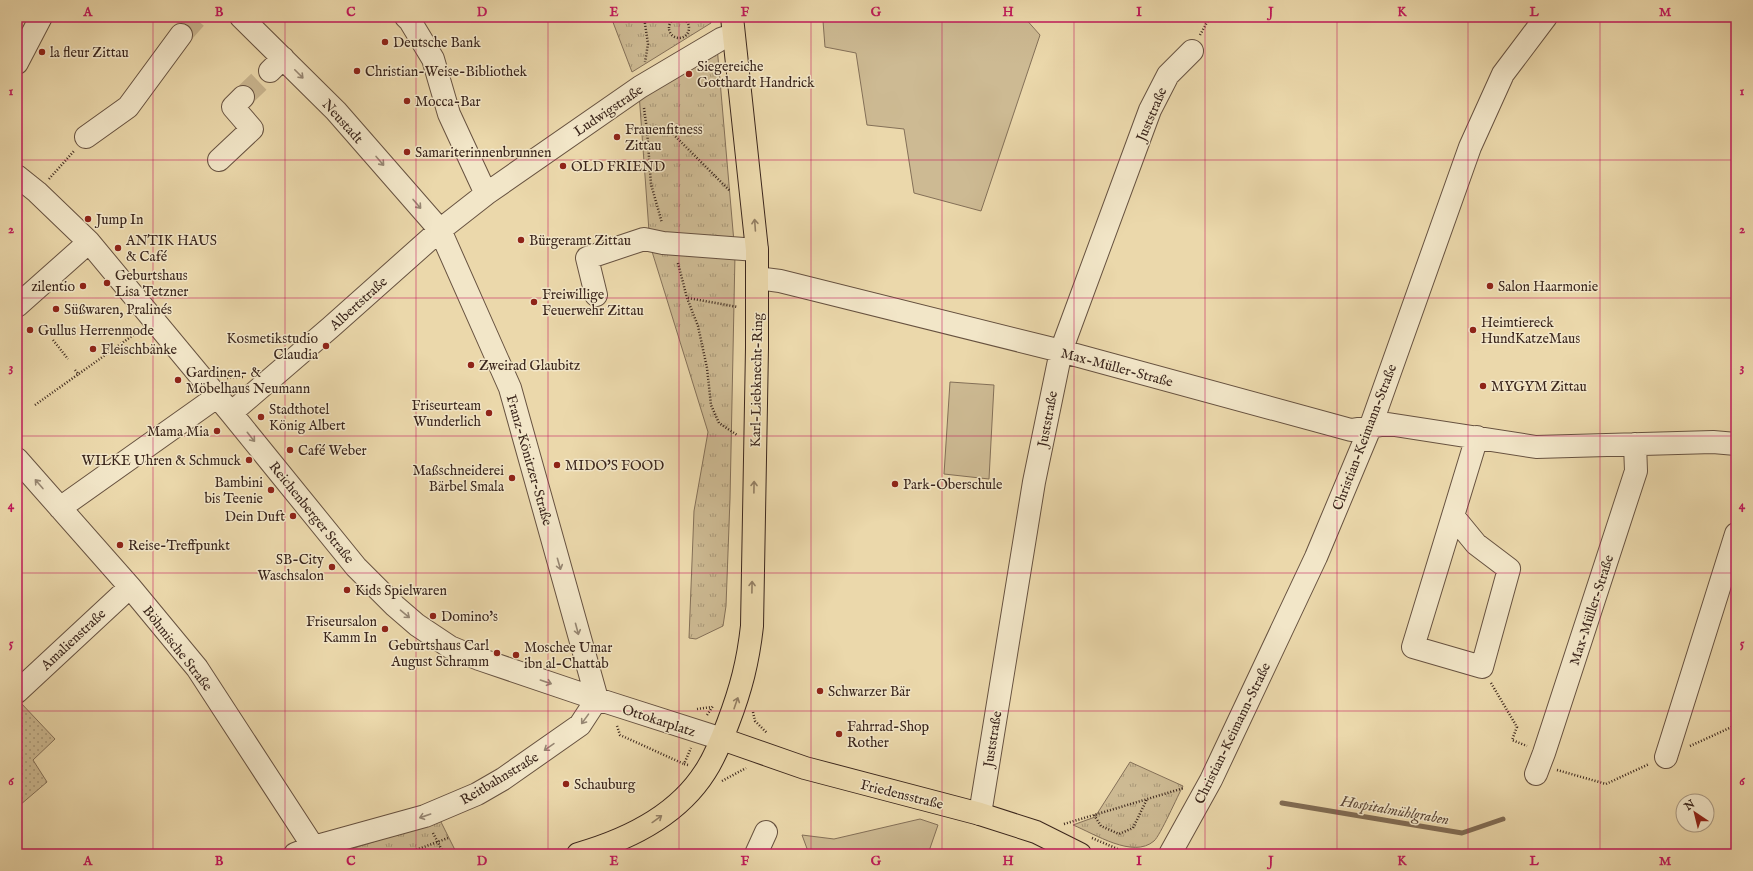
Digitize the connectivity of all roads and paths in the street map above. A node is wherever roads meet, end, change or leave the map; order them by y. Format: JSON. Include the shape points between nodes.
{"nodes":[{"id":1,"x":41,"y":17,"type":"edge"},
{"id":2,"x":242,"y":17,"type":"edge"},
{"id":3,"x":406,"y":17,"type":"edge"},
{"id":4,"x":644,"y":17,"type":"edge"},
{"id":5,"x":678,"y":17,"type":"edge"},
{"id":6,"x":1546,"y":17,"type":"edge"},
{"id":7,"x":733,"y":26,"type":"edge"},
{"id":8,"x":181,"y":35,"type":"tunnel mouth"},
{"id":9,"x":1192,"y":51,"type":"dead end"},
{"id":10,"x":17,"y":63,"type":"edge"},
{"id":11,"x":640,"y":87,"type":"junction"},
{"id":12,"x":243,"y":97,"type":"tunnel mouth"},
{"id":13,"x":647,"y":130,"type":"junction"},
{"id":14,"x":86,"y":137,"type":"joint"},
{"id":15,"x":219,"y":160,"type":"dead end"},
{"id":16,"x":17,"y":176,"type":"edge"},
{"id":17,"x":37,"y":192,"type":"junction"},
{"id":18,"x":486,"y":194,"type":"junction"},
{"id":19,"x":732,"y":194,"type":"dead end"},
{"id":20,"x":440,"y":230,"type":"junction"},
{"id":21,"x":89,"y":242,"type":"junction"},
{"id":22,"x":664,"y":243,"type":"junction"},
{"id":23,"x":757,"y":250,"type":"junction"},
{"id":24,"x":758,"y":278,"type":"junction"},
{"id":25,"x":596,"y":295,"type":"dead end"},
{"id":26,"x":687,"y":298,"type":"junction"},
{"id":27,"x":17,"y":306,"type":"edge"},
{"id":28,"x":757,"y":311,"type":"junction"},
{"id":29,"x":154,"y":321,"type":"junction"},
{"id":30,"x":53,"y":340,"type":"dead end"},
{"id":31,"x":1061,"y":351,"type":"junction"},
{"id":32,"x":68,"y":359,"type":"dead end"},
{"id":33,"x":75,"y":370,"type":"dead end"},
{"id":34,"x":79,"y":375,"type":"junction"},
{"id":35,"x":218,"y":396,"type":"junction"},
{"id":36,"x":36,"y":405,"type":"dead end"},
{"id":37,"x":231,"y":413,"type":"junction"},
{"id":38,"x":1370,"y":428,"type":"junction"},
{"id":39,"x":738,"y":436,"type":"dead end"},
{"id":40,"x":1477,"y":437,"type":"junction"},
{"id":41,"x":1635,"y":444,"type":"junction"},
{"id":42,"x":1736,"y":444,"type":"edge"},
{"id":43,"x":17,"y":459,"type":"edge"},
{"id":44,"x":60,"y":508,"type":"junction"},
{"id":45,"x":1453,"y":516,"type":"junction"},
{"id":46,"x":1736,"y":534,"type":"edge"},
{"id":47,"x":130,"y":587,"type":"junction"},
{"id":48,"x":1482,"y":666,"type":"junction"},
{"id":49,"x":17,"y":692,"type":"edge"},
{"id":50,"x":597,"y":699,"type":"junction"},
{"id":51,"x":715,"y":703,"type":"dead end"},
{"id":52,"x":712,"y":706,"type":"junction"},
{"id":53,"x":691,"y":708,"type":"dead end"},
{"id":54,"x":1736,"y":725,"type":"edge"},
{"id":55,"x":698,"y":732,"type":"junction"},
{"id":56,"x":722,"y":739,"type":"junction"},
{"id":57,"x":1666,"y":757,"type":"junction"},
{"id":58,"x":1540,"y":764,"type":"junction"},
{"id":59,"x":748,"y":768,"type":"dead end"},
{"id":60,"x":1212,"y":780,"type":"junction"},
{"id":61,"x":720,"y":782,"type":"dead end"},
{"id":62,"x":1148,"y":798,"type":"junction"},
{"id":63,"x":980,"y":814,"type":"junction"},
{"id":64,"x":1094,"y":815,"type":"junction"},
{"id":65,"x":1062,"y":825,"type":"dead end"},
{"id":66,"x":432,"y":830,"type":"dead end"},
{"id":67,"x":766,"y":832,"type":"dead end"},
{"id":68,"x":448,"y":838,"type":"dead end"},
{"id":69,"x":438,"y":842,"type":"junction"},
{"id":70,"x":1162,"y":851,"type":"edge"},
{"id":71,"x":309,"y":852,"type":"edge"},
{"id":72,"x":380,"y":854,"type":"edge"},
{"id":73,"x":384,"y":854,"type":"edge"},
{"id":74,"x":405,"y":854,"type":"edge"},
{"id":75,"x":444,"y":854,"type":"edge"},
{"id":76,"x":578,"y":854,"type":"edge"},
{"id":77,"x":756,"y":854,"type":"edge"},
{"id":78,"x":1080,"y":854,"type":"edge"},
{"id":79,"x":1143,"y":854,"type":"edge"}],
"edges":[{"from":1,"to":10,"type":"street"},
{"from":2,"to":20,"type":"street","name":"Neustadt","one_way":true,"via":[[277,65],[336,111]]},
{"from":3,"to":18,"type":"street","via":[[433,59],[449,114]]},
{"from":4,"to":11,"type":"path","via":[[648,44]]},
{"from":5,"to":5,"type":"path","via":[[684,19],[688,25],[688,32],[680,38],[674,37],[669,29],[672,20]]},
{"from":6,"to":38,"type":"street","name":"Christian-Keimann-Straße","via":[[1503,74],[1470,147]]},
{"from":7,"to":11,"type":"street","name":"Ludwigstraße","via":[[721,39]]},
{"from":23,"to":7,"type":"main road","name":"Karl-Liebknecht-Ring","one_way":true},
{"from":8,"to":14,"type":"street","via":[[128,108]]},
{"from":9,"to":31,"type":"street","name":"Juststraße","via":[[1168,75],[1150,110]]},
{"from":11,"to":13,"type":"path"},
{"from":11,"to":18,"type":"street","name":"Ludwigstraße"},
{"from":12,"to":15,"type":"street","via":[[233,107],[252,129]]},
{"from":13,"to":19,"type":"path","via":[[672,134]]},
{"from":13,"to":22,"type":"path","via":[[651,184],[661,219]]},
{"from":14,"to":17,"type":"path"},
{"from":16,"to":17,"type":"street","name":"Reichenberger Straße"},
{"from":17,"to":21,"type":"street","name":"Reichenberger Straße"},
{"from":18,"to":20,"type":"street","name":"Albertstraße"},
{"from":20,"to":37,"type":"street","name":"Albertstraße"},
{"from":20,"to":50,"type":"street","name":"Franz-Könitzer-Straße","one_way":true,"via":[[510,388]]},
{"from":21,"to":27,"type":"street"},
{"from":21,"to":29,"type":"street","name":"Reichenberger Straße"},
{"from":22,"to":23,"type":"street"},
{"from":22,"to":25,"type":"street","via":[[644,239],[587,258]]},
{"from":22,"to":26,"type":"path","via":[[679,264]]},
{"from":23,"to":24,"type":"main road","name":"Karl-Liebknecht-Ring"},
{"from":24,"to":28,"type":"main road","name":"Karl-Liebknecht-Ring"},
{"from":24,"to":31,"type":"street","name":"Max-Müller-Straße"},
{"from":26,"to":28,"type":"path"},
{"from":26,"to":39,"type":"path","via":[[698,326],[707,368],[711,405],[719,423]]},
{"from":56,"to":28,"type":"main road","name":"Karl-Liebknecht-Ring","one_way":true,"via":[[744,677],[752,626]]},
{"from":29,"to":34,"type":"path"},
{"from":29,"to":35,"type":"street","name":"Reichenberger Straße"},
{"from":30,"to":32,"type":"path"},
{"from":31,"to":38,"type":"street","name":"Max-Müller-Straße","via":[[1351,430]]},
{"from":31,"to":63,"type":"street","name":"Juststraße","via":[[1034,482]]},
{"from":33,"to":34,"type":"path"},
{"from":34,"to":36,"type":"path"},
{"from":35,"to":37,"type":"street","name":"Reichenberger Straße"},
{"from":35,"to":44,"type":"street"},
{"from":37,"to":50,"type":"street","name":"Reichenberger Straße","one_way":true,"via":[[356,567],[417,625],[450,647],[479,659]]},
{"from":38,"to":40,"type":"street","name":"Max-Müller-Straße","via":[[1388,424]]},
{"from":38,"to":60,"type":"street","name":"Christian-Keimann-Straße","via":[[1316,558]]},
{"from":40,"to":41,"type":"street","name":"Max-Müller-Straße","via":[[1536,447]]},
{"from":40,"to":45,"type":"street"},
{"from":41,"to":42,"type":"street","name":"Max-Müller-Straße"},
{"from":41,"to":58,"type":"street","name":"Max-Müller-Straße","via":[[1636,471]]},
{"from":44,"to":43,"type":"street","name":"Böhmische Straße","one_way":true},
{"from":44,"to":47,"type":"street","name":"Böhmische Straße"},
{"from":45,"to":48,"type":"street","via":[[1476,544],[1509,569]]},
{"from":45,"to":48,"type":"street","via":[[1413,647]]},
{"from":46,"to":57,"type":"street"},
{"from":47,"to":49,"type":"street","name":"Amalienstraße"},
{"from":47,"to":71,"type":"street","name":"Böhmische Straße","via":[[197,668]]},
{"from":48,"to":58,"type":"path","via":[[1517,727],[1512,740]]},
{"from":50,"to":55,"type":"street","name":"Ottokarplatz"},
{"from":50,"to":71,"type":"street","name":"Reitbahnstraße","one_way":true,"via":[[580,725],[503,779],[477,794],[425,816]]},
{"from":51,"to":52,"type":"path"},
{"from":52,"to":53,"type":"path"},
{"from":52,"to":55,"type":"path"},
{"from":54,"to":57,"type":"path"},
{"from":55,"to":56,"type":"street","name":"Ottokarplatz"},
{"from":56,"to":63,"type":"main road","name":"Friedensstraße","via":[[805,768]]},
{"from":76,"to":56,"type":"main road","name":"Karl-Liebknecht-Ring","one_way":true,"via":[[624,838],[672,809],[690,792],[705,772]]},
{"from":57,"to":58,"type":"path","via":[[1606,784]]},
{"from":59,"to":61,"type":"path"},
{"from":60,"to":62,"type":"path"},
{"from":60,"to":70,"type":"street","name":"Christian-Keimann-Straße"},
{"from":62,"to":64,"type":"path"},
{"from":62,"to":64,"type":"path","via":[[1132,828],[1118,834],[1101,826]]},
{"from":63,"to":78,"type":"main road","name":"Friedensstraße","via":[[1036,832]]},
{"from":64,"to":65,"type":"path"},
{"from":66,"to":69,"type":"path"},
{"from":67,"to":77,"type":"street"},
{"from":68,"to":69,"type":"path"},
{"from":69,"to":74,"type":"path"},
{"from":69,"to":75,"type":"path"},
{"from":70,"to":79,"type":"path"},
{"from":72,"to":73,"type":"path"}]}
